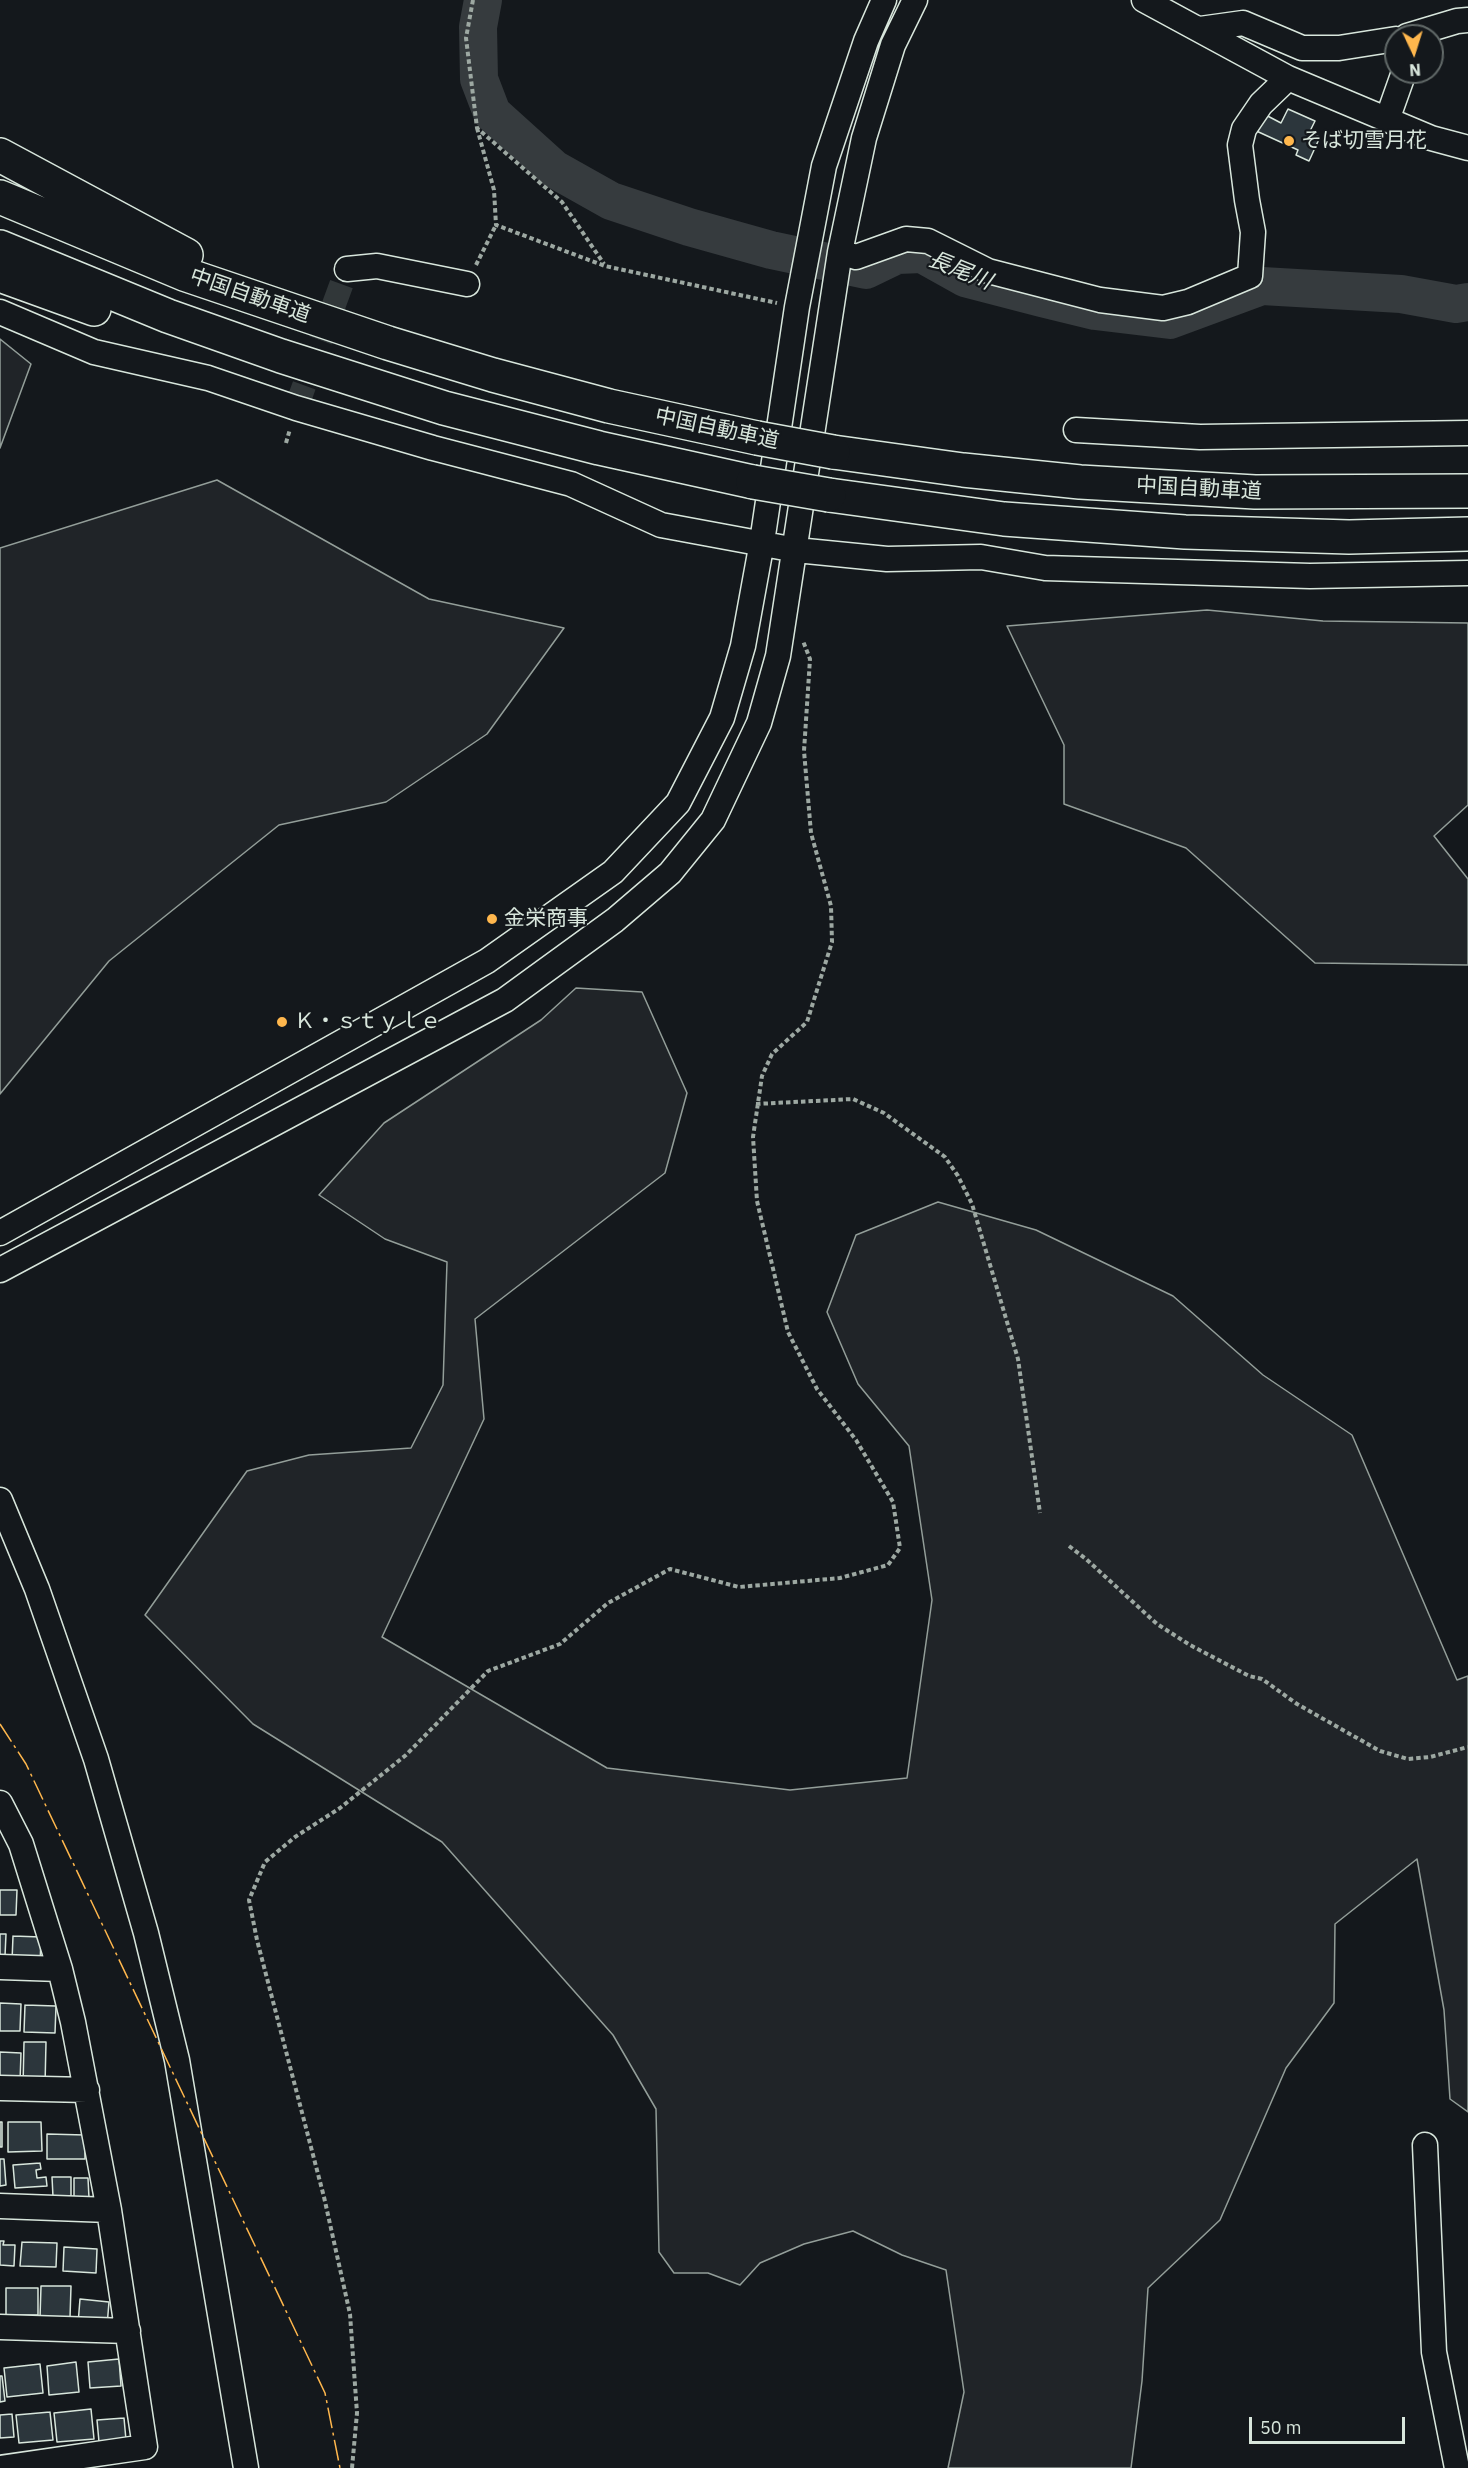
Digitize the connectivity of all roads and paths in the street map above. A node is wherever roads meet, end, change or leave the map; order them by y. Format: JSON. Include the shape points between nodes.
{"nodes":[{"id":1,"x":473,"y":0,"type":"edge"},
{"id":2,"x":884,"y":0,"type":"edge"},
{"id":3,"x":915,"y":0,"type":"edge"},
{"id":4,"x":1144,"y":0,"type":"edge"},
{"id":5,"x":1468,"y":20,"type":"edge"},
{"id":6,"x":1444,"y":27,"type":"edge"},
{"id":7,"x":1200,"y":29,"type":"junction"},
{"id":8,"x":1384,"y":40,"type":"edge"},
{"id":9,"x":1288,"y":78,"type":"junction"},
{"id":10,"x":1400,"y":84,"type":"edge"},
{"id":11,"x":1387,"y":120,"type":"junction"},
{"id":12,"x":477,"y":128,"type":"junction"},
{"id":13,"x":1468,"y":148,"type":"edge"},
{"id":14,"x":0,"y":155,"type":"edge"},
{"id":15,"x":0,"y":197,"type":"edge"},
{"id":16,"x":496,"y":225,"type":"junction"},
{"id":17,"x":0,"y":247,"type":"edge"},
{"id":18,"x":840,"y":252,"type":"junction"},
{"id":19,"x":605,"y":266,"type":"junction"},
{"id":20,"x":347,"y":269,"type":"dead end"},
{"id":21,"x":0,"y":275,"type":"edge"},
{"id":22,"x":467,"y":284,"type":"joint"},
{"id":23,"x":797,"y":307,"type":"junction"},
{"id":24,"x":0,"y":312,"type":"edge"},
{"id":25,"x":294,"y":312,"type":"junction"},
{"id":26,"x":444,"y":408,"type":"junction"},
{"id":27,"x":1076,"y":430,"type":"dead end"},
{"id":28,"x":1468,"y":433,"type":"edge"},
{"id":29,"x":1468,"y":491,"type":"edge"},
{"id":30,"x":1468,"y":534,"type":"edge"},
{"id":31,"x":762,"y":542,"type":"junction"},
{"id":32,"x":796,"y":550,"type":"junction"},
{"id":33,"x":1468,"y":573,"type":"edge"},
{"id":34,"x":802,"y":639,"type":"dead end"},
{"id":35,"x":756,"y":1104,"type":"junction"},
{"id":36,"x":0,"y":1233,"type":"edge"},
{"id":37,"x":0,"y":1270,"type":"edge"},
{"id":38,"x":0,"y":1500,"type":"edge"},
{"id":39,"x":1040,"y":1513,"type":"dead end"},
{"id":40,"x":1069,"y":1546,"type":"dead end"},
{"id":41,"x":1468,"y":1747,"type":"edge"},
{"id":42,"x":0,"y":1803,"type":"edge"},
{"id":43,"x":10,"y":1844,"type":"edge"},
{"id":44,"x":0,"y":1967,"type":"edge"},
{"id":45,"x":60,"y":1969,"type":"junction"},
{"id":46,"x":0,"y":2088,"type":"edge"},
{"id":47,"x":87,"y":2090,"type":"junction"},
{"id":48,"x":1425,"y":2145,"type":"dead end"},
{"id":49,"x":0,"y":2206,"type":"edge"},
{"id":50,"x":109,"y":2210,"type":"junction"},
{"id":51,"x":0,"y":2327,"type":"edge"},
{"id":52,"x":128,"y":2331,"type":"junction"},
{"id":53,"x":0,"y":2468,"type":"edge"},
{"id":54,"x":246,"y":2468,"type":"edge"},
{"id":55,"x":352,"y":2468,"type":"edge"},
{"id":56,"x":1457,"y":2468,"type":"edge"}],
"edges":[{"from":1,"to":12,"type":"path","via":[[466,38]]},
{"from":2,"to":23,"type":"street","via":[[824,166]]},
{"from":3,"to":18,"type":"street","via":[[893,45],[864,138]]},
{"from":4,"to":7,"type":"street"},
{"from":5,"to":6,"type":"street"},
{"from":7,"to":8,"type":"street","via":[[1243,24],[1302,48],[1339,48]]},
{"from":7,"to":9,"type":"street"},
{"from":9,"to":11,"type":"street"},
{"from":9,"to":18,"type":"street","via":[[1261,104],[1244,129],[1240,146],[1253,232],[1250,276],[1188,302],[1163,308],[1100,300],[988,271],[928,241],[906,239],[856,257]]},
{"from":10,"to":11,"type":"street"},
{"from":11,"to":13,"type":"street"},
{"from":12,"to":16,"type":"path","via":[[494,190]]},
{"from":12,"to":19,"type":"path","via":[[562,202]]},
{"from":14,"to":25,"type":"highway"},
{"from":15,"to":25,"type":"highway","name":"中国自動車道","via":[[184,274]]},
{"from":16,"to":19,"type":"path"},
{"from":16,"to":22,"type":"path"},
{"from":17,"to":26,"type":"highway","name":"中国自動車道","via":[[178,320]]},
{"from":18,"to":32,"type":"street"},
{"from":19,"to":23,"type":"path"},
{"from":20,"to":22,"type":"street","via":[[377,266]]},
{"from":21,"to":26,"type":"highway","via":[[237,360]]},
{"from":23,"to":31,"type":"street"},
{"from":24,"to":31,"type":"street","via":[[94,352],[208,378],[422,445],[571,484],[661,525]]},
{"from":25,"to":29,"type":"highway","name":"中国自動車道","bridge":true,"via":[[493,375],[609,406],[833,452],[1091,483],[1255,492]]},
{"from":26,"to":30,"type":"highway","name":"中国自動車道","bridge":true,"via":[[753,482],[1004,519],[1185,532],[1349,537]]},
{"from":27,"to":28,"type":"street","via":[[1200,437]]},
{"from":31,"to":32,"type":"street"},
{"from":31,"to":36,"type":"street","via":[[743,646],[722,718],[678,803],[613,872],[487,961]]},
{"from":32,"to":33,"type":"street","via":[[887,559],[981,557],[1055,568],[1310,576]]},
{"from":32,"to":37,"type":"street","via":[[778,656],[759,723],[713,820],[670,873],[615,920],[505,1000]]},
{"from":34,"to":35,"type":"path","via":[[810,659],[804,751],[811,833],[831,906],[832,942],[807,1022],[772,1054]]},
{"from":35,"to":39,"type":"path","via":[[853,1099],[884,1113],[952,1166],[972,1204],[1018,1359]]},
{"from":35,"to":55,"type":"path","via":[[753,1137],[757,1201],[788,1332],[817,1389],[856,1440],[893,1502],[900,1548],[888,1565],[840,1578],[739,1587],[670,1569],[608,1603],[560,1644],[488,1671],[406,1755],[265,1862],[249,1900],[350,2314],[357,2413]]},
{"from":38,"to":54,"type":"street","via":[[37,1589],[96,1759],[146,1933],[177,2060]]},
{"from":40,"to":41,"type":"path","via":[[1165,1629],[1239,1671],[1262,1679],[1297,1704],[1380,1751],[1408,1759]]},
{"from":42,"to":43,"type":"street"},
{"from":43,"to":45,"type":"street"},
{"from":44,"to":45,"type":"street"},
{"from":45,"to":47,"type":"street"},
{"from":46,"to":47,"type":"street"},
{"from":47,"to":50,"type":"street"},
{"from":48,"to":56,"type":"street","via":[[1434,2352]]},
{"from":49,"to":50,"type":"street"},
{"from":50,"to":52,"type":"street"},
{"from":51,"to":52,"type":"street"},
{"from":52,"to":53,"type":"street","via":[[145,2447]]}]}
